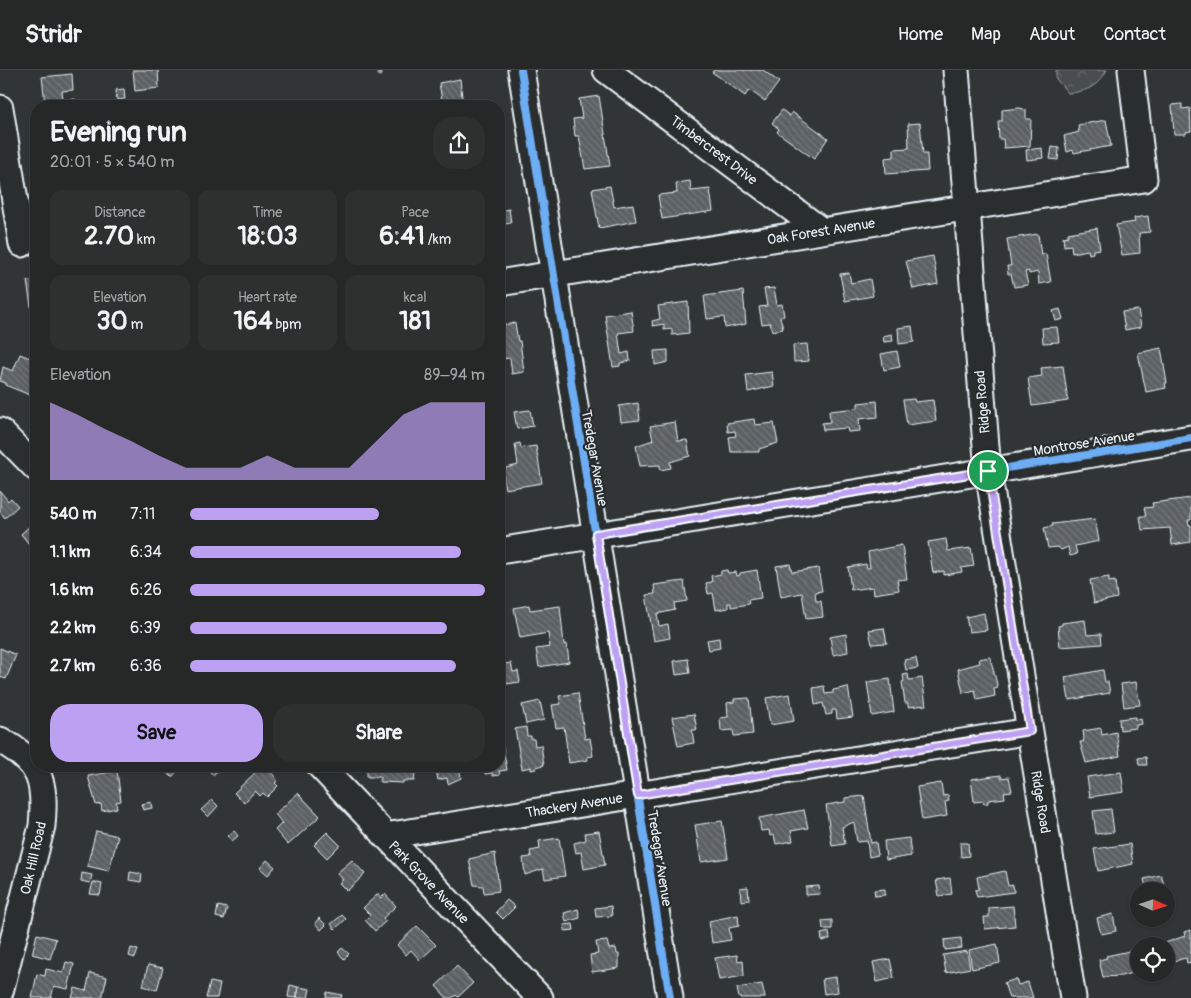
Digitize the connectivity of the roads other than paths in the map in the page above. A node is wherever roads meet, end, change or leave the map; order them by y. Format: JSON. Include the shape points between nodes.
{"nodes":[{"id":1,"x":521,"y":70,"type":"edge"},
{"id":2,"x":606,"y":70,"type":"edge"},
{"id":3,"x":956,"y":70,"type":"edge"},
{"id":4,"x":1131,"y":70,"type":"edge"},
{"id":5,"x":0,"y":108,"type":"edge"},
{"id":6,"x":966,"y":207,"type":"junction"},
{"id":7,"x":822,"y":231,"type":"junction"},
{"id":8,"x":19,"y":245,"type":"edge"},
{"id":9,"x":552,"y":275,"type":"junction"},
{"id":10,"x":505,"y":282,"type":"edge"},
{"id":11,"x":0,"y":431,"type":"edge"},
{"id":12,"x":1191,"y":438,"type":"edge"},
{"id":13,"x":30,"y":460,"type":"edge"},
{"id":14,"x":988,"y":471,"type":"junction"},
{"id":15,"x":596,"y":534,"type":"junction"},
{"id":16,"x":505,"y":550,"type":"edge"},
{"id":17,"x":1030,"y":731,"type":"junction"},
{"id":18,"x":0,"y":740,"type":"edge"},
{"id":19,"x":30,"y":763,"type":"edge"},
{"id":20,"x":37,"y":772,"type":"edge"},
{"id":21,"x":326,"y":772,"type":"edge"},
{"id":22,"x":638,"y":795,"type":"junction"},
{"id":23,"x":385,"y":836,"type":"junction"},
{"id":24,"x":0,"y":992,"type":"edge"},
{"id":25,"x":540,"y":998,"type":"edge"},
{"id":26,"x":670,"y":998,"type":"edge"},
{"id":27,"x":1073,"y":998,"type":"edge"}],
"edges":[{"from":1,"to":9,"type":"street","name":"Tredegar Avenue"},
{"from":2,"to":7,"type":"street","name":"Timbercrest Drive"},
{"from":3,"to":6,"type":"street","name":"Ridge Road"},
{"from":4,"to":6,"type":"street","name":"Oak Forest Avenue","via":[[1144,179]]},
{"from":5,"to":8,"type":"street"},
{"from":6,"to":7,"type":"street","name":"Oak Forest Avenue"},
{"from":6,"to":14,"type":"street","name":"Ridge Road"},
{"from":7,"to":9,"type":"street","name":"Oak Forest Avenue"},
{"from":9,"to":10,"type":"street","name":"Oak Forest Avenue"},
{"from":9,"to":15,"type":"street","name":"Tredegar Avenue"},
{"from":11,"to":13,"type":"street"},
{"from":12,"to":14,"type":"street","name":"Montrose Avenue"},
{"from":14,"to":15,"type":"street","name":"Montrose Avenue"},
{"from":14,"to":17,"type":"street","name":"Ridge Road"},
{"from":15,"to":16,"type":"street","name":"Montrose Avenue"},
{"from":15,"to":22,"type":"street","name":"Tredegar Avenue"},
{"from":17,"to":22,"type":"street","name":"Thackery Avenue"},
{"from":17,"to":27,"type":"street","name":"Ridge Road"},
{"from":18,"to":19,"type":"street","name":"Oak Hill Road"},
{"from":20,"to":24,"type":"street","name":"Oak Hill Road","via":[[43,787],[42,826]]},
{"from":21,"to":23,"type":"street","name":"Park Grove Avenue"},
{"from":22,"to":23,"type":"street","name":"Thackery Avenue"},
{"from":22,"to":26,"type":"street","name":"Tredegar Avenue"},
{"from":23,"to":25,"type":"street","name":"Park Grove Avenue"}]}
